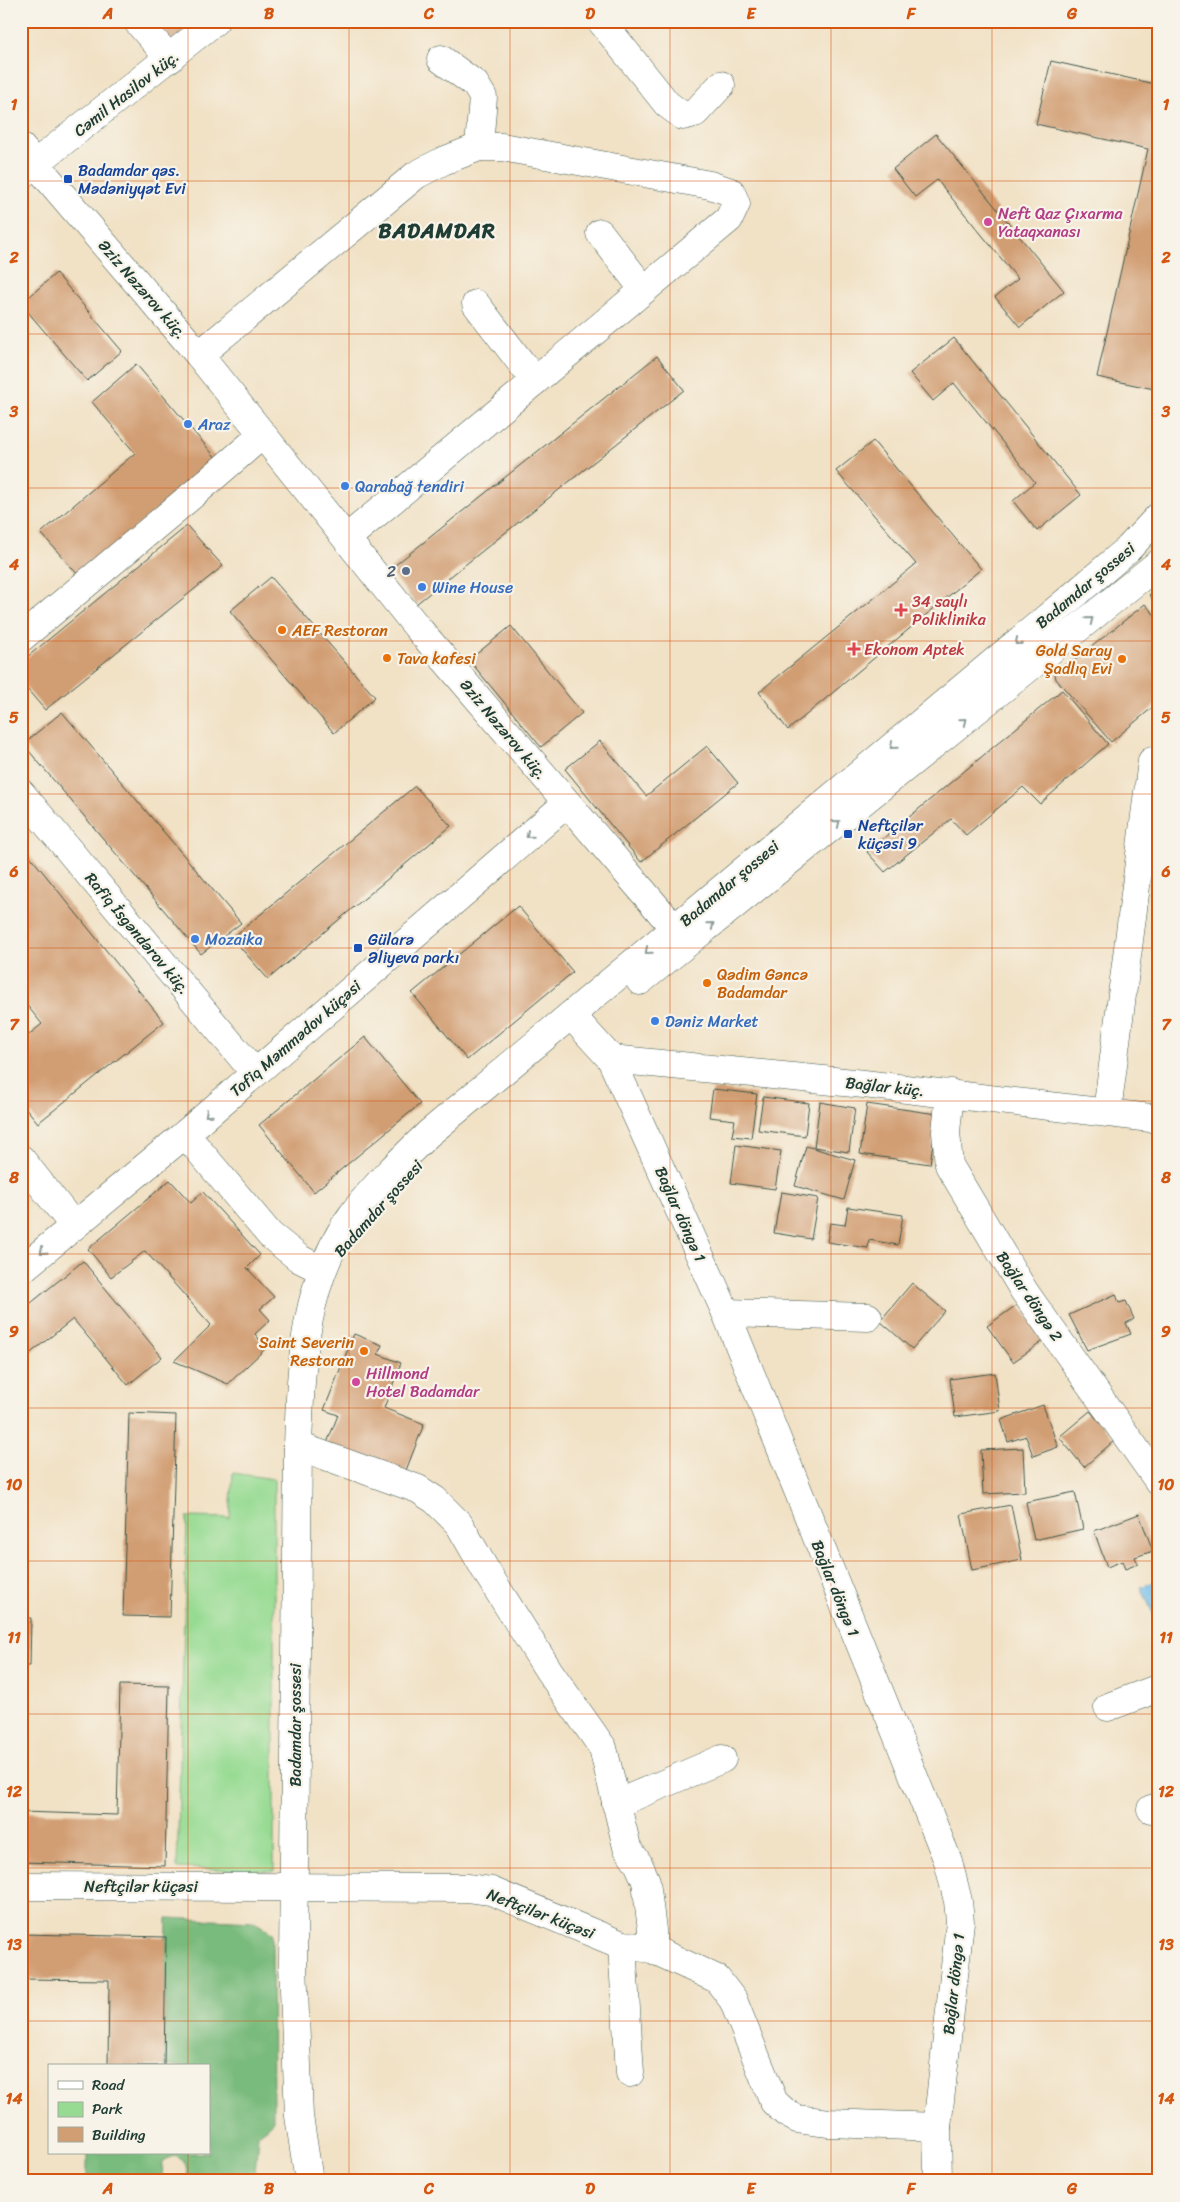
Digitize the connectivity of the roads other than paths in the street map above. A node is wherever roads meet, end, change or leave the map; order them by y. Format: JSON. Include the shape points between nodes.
{"nodes":[{"id":1,"x":137,"y":21,"type":"edge"},
{"id":2,"x":215,"y":21,"type":"edge"},
{"id":3,"x":601,"y":21,"type":"edge"},
{"id":4,"x":170,"y":59,"type":"junction"},
{"id":5,"x":441,"y":59,"type":"dead end"},
{"id":6,"x":721,"y":85,"type":"dead end"},
{"id":7,"x":479,"y":147,"type":"junction"},
{"id":8,"x":26,"y":162,"type":"edge"},
{"id":9,"x":600,"y":233,"type":"dead end"},
{"id":10,"x":644,"y":290,"type":"junction"},
{"id":11,"x":476,"y":304,"type":"dead end"},
{"id":12,"x":200,"y":355,"type":"junction"},
{"id":13,"x":535,"y":381,"type":"junction"},
{"id":14,"x":262,"y":434,"type":"junction"},
{"id":15,"x":1159,"y":516,"type":"edge"},
{"id":16,"x":347,"y":538,"type":"junction"},
{"id":17,"x":1159,"y":562,"type":"edge"},
{"id":18,"x":21,"y":638,"type":"edge"},
{"id":19,"x":1152,"y":761,"type":"dead end"},
{"id":20,"x":21,"y":793,"type":"edge"},
{"id":21,"x":566,"y":804,"type":"junction"},
{"id":22,"x":681,"y":936,"type":"junction"},
{"id":23,"x":577,"y":1022,"type":"junction"},
{"id":24,"x":611,"y":1059,"type":"junction"},
{"id":25,"x":254,"y":1073,"type":"junction"},
{"id":26,"x":950,"y":1094,"type":"junction"},
{"id":27,"x":1107,"y":1112,"type":"junction"},
{"id":28,"x":1159,"y":1119,"type":"edge"},
{"id":29,"x":185,"y":1134,"type":"junction"},
{"id":30,"x":21,"y":1159,"type":"edge"},
{"id":31,"x":74,"y":1226,"type":"junction"},
{"id":32,"x":21,"y":1270,"type":"edge"},
{"id":33,"x":322,"y":1270,"type":"junction"},
{"id":34,"x":726,"y":1313,"type":"junction"},
{"id":35,"x":868,"y":1317,"type":"dead end"},
{"id":36,"x":298,"y":1446,"type":"junction"},
{"id":37,"x":1159,"y":1482,"type":"edge"},
{"id":38,"x":1159,"y":1688,"type":"edge"},
{"id":39,"x":1108,"y":1707,"type":"dead end"},
{"id":40,"x":722,"y":1759,"type":"dead end"},
{"id":41,"x":616,"y":1804,"type":"junction"},
{"id":42,"x":21,"y":1886,"type":"edge"},
{"id":43,"x":295,"y":1887,"type":"junction"},
{"id":44,"x":622,"y":1945,"type":"junction"},
{"id":45,"x":652,"y":1949,"type":"junction"},
{"id":46,"x":630,"y":2073,"type":"dead end"},
{"id":47,"x":937,"y":2127,"type":"junction"},
{"id":48,"x":309,"y":2181,"type":"edge"},
{"id":49,"x":938,"y":2181,"type":"edge"}],
"edges":[{"from":1,"to":4,"type":"street"},
{"from":2,"to":4,"type":"street","name":"Cəmil Hasilov küç."},
{"from":3,"to":6,"type":"street","via":[[667,104],[683,116],[695,113]]},
{"from":4,"to":8,"type":"street","name":"Cəmil Hasilov küç."},
{"from":5,"to":7,"type":"street","via":[[474,84],[483,97]]},
{"from":7,"to":10,"type":"street","via":[[502,147],[710,185],[731,192],[736,204],[729,219]]},
{"from":7,"to":12,"type":"street","via":[[416,175]]},
{"from":8,"to":12,"type":"street","name":"Əziz Nəzərov küç."},
{"from":9,"to":10,"type":"street"},
{"from":10,"to":13,"type":"street"},
{"from":11,"to":13,"type":"street"},
{"from":12,"to":14,"type":"street","name":"Əziz Nəzərov küç."},
{"from":13,"to":16,"type":"street"},
{"from":14,"to":16,"type":"street","name":"Əziz Nəzərov küç."},
{"from":14,"to":18,"type":"street"},
{"from":15,"to":22,"type":"street","name":"Badamdar şossesi","one_way":true,"via":[[1144,535]]},
{"from":16,"to":21,"type":"street","name":"Əziz Nəzərov küç.","via":[[417,628]]},
{"from":22,"to":17,"type":"street","name":"Badamdar şossesi","one_way":true},
{"from":19,"to":27,"type":"street"},
{"from":20,"to":25,"type":"street","name":"Rafiq İsgəndərov küç."},
{"from":21,"to":22,"type":"street","name":"Əziz Nəzərov küç."},
{"from":21,"to":25,"type":"street","name":"Tofiq Məmmədov küçəsi","one_way":true},
{"from":22,"to":23,"type":"street","name":"Badamdar şossesi"},
{"from":23,"to":24,"type":"street","name":"Bağlar döngə 1"},
{"from":23,"to":33,"type":"street","name":"Badamdar şossesi","via":[[399,1180]]},
{"from":24,"to":26,"type":"street","name":"Bağlar küç."},
{"from":24,"to":34,"type":"street","name":"Bağlar döngə 1"},
{"from":25,"to":29,"type":"street","name":"Tofiq Məmmədov küçəsi","one_way":true},
{"from":26,"to":27,"type":"street","name":"Bağlar küç."},
{"from":26,"to":37,"type":"street","name":"Bağlar döngə 2","via":[[946,1132],[949,1165],[1024,1290]]},
{"from":27,"to":28,"type":"street","name":"Bağlar küç."},
{"from":29,"to":31,"type":"street","name":"Tofiq Məmmədov küçəsi"},
{"from":29,"to":33,"type":"street","via":[[270,1234],[300,1259]]},
{"from":30,"to":31,"type":"street"},
{"from":31,"to":32,"type":"street","name":"Tofiq Məmmədov küçəsi","one_way":true},
{"from":33,"to":36,"type":"street","name":"Badamdar şossesi","via":[[305,1334]]},
{"from":34,"to":35,"type":"street"},
{"from":34,"to":47,"type":"street","name":"Bağlar döngə 1","via":[[948,1861],[960,1922]]},
{"from":36,"to":41,"type":"street","via":[[418,1489],[435,1500],[459,1524],[544,1663],[603,1748]]},
{"from":36,"to":43,"type":"street","name":"Badamdar şossesi"},
{"from":38,"to":39,"type":"street"},
{"from":40,"to":41,"type":"street"},
{"from":41,"to":45,"type":"street","via":[[627,1847],[646,1881]]},
{"from":42,"to":43,"type":"street","name":"Neftçilər küçəsi"},
{"from":43,"to":44,"type":"street","name":"Neftçilər küçəsi","via":[[467,1888],[491,1891]]},
{"from":43,"to":48,"type":"street","name":"Badamdar şossesi","via":[[293,1964],[299,2116]]},
{"from":44,"to":45,"type":"street","name":"Neftçilər küçəsi"},
{"from":44,"to":46,"type":"street"},
{"from":45,"to":47,"type":"street","name":"Neftçilər küçəsi","via":[[717,1979],[733,2000],[774,2102],[786,2113],[798,2119],[829,2123]]},
{"from":47,"to":49,"type":"street","name":"Bağlar döngə 1"}]}
